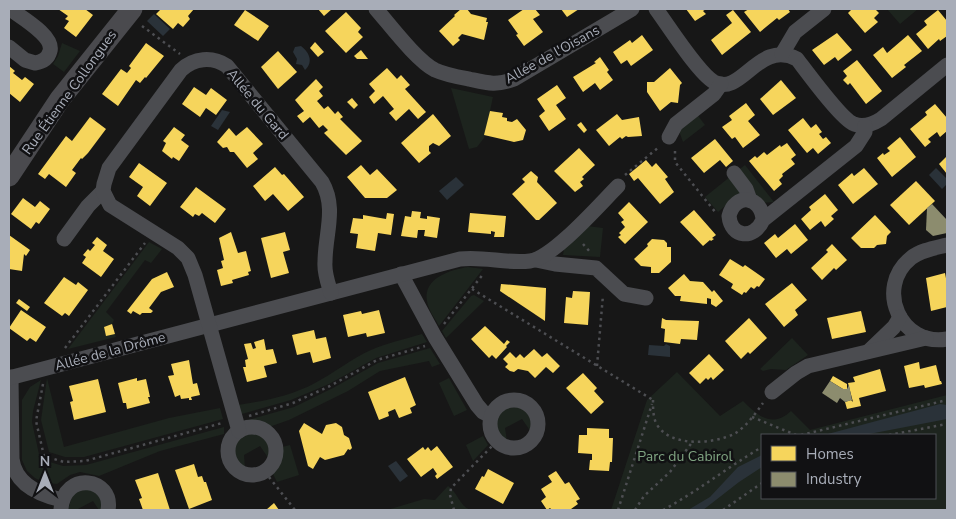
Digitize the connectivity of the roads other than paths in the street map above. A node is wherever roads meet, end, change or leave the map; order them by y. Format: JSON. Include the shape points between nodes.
{"nodes":[{"id":1,"x":10,"y":9,"type":"edge"},
{"id":2,"x":376,"y":9,"type":"edge"},
{"id":3,"x":632,"y":9,"type":"edge"},
{"id":4,"x":656,"y":9,"type":"edge"},
{"id":5,"x":824,"y":9,"type":"edge"},
{"id":6,"x":129,"y":12,"type":"edge"},
{"id":7,"x":9,"y":48,"type":"edge"},
{"id":8,"x":782,"y":54,"type":"junction"},
{"id":9,"x":947,"y":64,"type":"edge"},
{"id":10,"x":721,"y":84,"type":"junction"},
{"id":11,"x":865,"y":126,"type":"junction"},
{"id":12,"x":669,"y":138,"type":"road end"},
{"id":13,"x":734,"y":173,"type":"dead end"},
{"id":14,"x":9,"y":176,"type":"edge"},
{"id":15,"x":618,"y":186,"type":"road end"},
{"id":16,"x":103,"y":192,"type":"junction"},
{"id":17,"x":750,"y":200,"type":"junction"},
{"id":18,"x":763,"y":220,"type":"junction"},
{"id":19,"x":64,"y":239,"type":"dead end"},
{"id":20,"x":947,"y":245,"type":"edge"},
{"id":21,"x":536,"y":260,"type":"junction"},
{"id":22,"x":402,"y":274,"type":"junction"},
{"id":23,"x":331,"y":293,"type":"junction"},
{"id":24,"x":646,"y":298,"type":"dead end"},
{"id":25,"x":900,"y":318,"type":"junction"},
{"id":26,"x":209,"y":325,"type":"junction"},
{"id":27,"x":926,"y":338,"type":"junction"},
{"id":28,"x":947,"y":339,"type":"edge"},
{"id":29,"x":869,"y":351,"type":"junction"},
{"id":30,"x":10,"y":378,"type":"edge"},
{"id":31,"x":772,"y":392,"type":"road end"},
{"id":32,"x":491,"y":416,"type":"junction"},
{"id":33,"x":239,"y":431,"type":"junction"},
{"id":34,"x":61,"y":505,"type":"edge"},
{"id":35,"x":108,"y":510,"type":"edge"}],
"edges":[{"from":1,"to":7,"type":"street","via":[[44,35],[50,50],[45,59],[35,64]]},
{"from":2,"to":3,"type":"street","name":"Allée de l'Oisans","via":[[434,70],[492,84],[514,79]]},
{"from":4,"to":10,"type":"street","via":[[702,71]]},
{"from":5,"to":8,"type":"street","via":[[795,32]]},
{"from":6,"to":14,"type":"main road","name":"Rue Étienne Collongues","via":[[60,99]]},
{"from":8,"to":10,"type":"street","via":[[764,59],[736,81]]},
{"from":8,"to":11,"type":"street","via":[[797,59],[846,120]]},
{"from":9,"to":11,"type":"street","via":[[880,119]]},
{"from":10,"to":12,"type":"street","via":[[714,94],[676,124]]},
{"from":11,"to":18,"type":"street","via":[[856,146]]},
{"from":13,"to":17,"type":"street"},
{"from":15,"to":21,"type":"street","via":[[553,250]]},
{"from":16,"to":19,"type":"street","via":[[88,206]]},
{"from":16,"to":23,"type":"street","name":"Allée du Gard","via":[[109,168],[180,70],[192,62],[220,62],[227,66],[328,192],[330,212],[324,263]]},
{"from":16,"to":26,"type":"street","via":[[110,205],[178,248],[188,258],[196,275]]},
{"from":17,"to":18,"type":"street","via":[[760,208]]},
{"from":17,"to":18,"type":"street","via":[[734,205],[729,216],[733,228],[744,234],[756,231]]},
{"from":20,"to":25,"type":"street","via":[[919,253],[910,258],[900,271],[894,283],[894,301]]},
{"from":21,"to":22,"type":"street","name":"Allée de la Drôme","via":[[460,258]]},
{"from":21,"to":24,"type":"street","name":"Allée de la Drôme","via":[[592,266],[624,294]]},
{"from":22,"to":23,"type":"street","name":"Allée de la Drôme"},
{"from":22,"to":32,"type":"street","via":[[477,405]]},
{"from":23,"to":26,"type":"street","name":"Allée de la Drôme"},
{"from":25,"to":27,"type":"street","via":[[912,331]]},
{"from":25,"to":29,"type":"street"},
{"from":26,"to":30,"type":"street","name":"Allée de la Drôme"},
{"from":26,"to":33,"type":"street"},
{"from":27,"to":28,"type":"street"},
{"from":27,"to":29,"type":"street"},
{"from":29,"to":31,"type":"street","via":[[808,366]]},
{"from":30,"to":34,"type":"street","name":"Allée de la Drôme","via":[[15,471],[23,482]]},
{"from":32,"to":32,"type":"street","via":[[501,403],[517,399],[525,401],[536,412],[539,429],[523,447],[507,447],[497,441],[491,431]]},
{"from":33,"to":33,"type":"street","via":[[254,427],[273,439],[276,453],[264,472],[248,475],[234,468],[228,452],[229,444]]},
{"from":34,"to":35,"type":"street","name":"Allée de la Drôme","via":[[65,492],[72,486],[88,482],[103,490]]}]}
